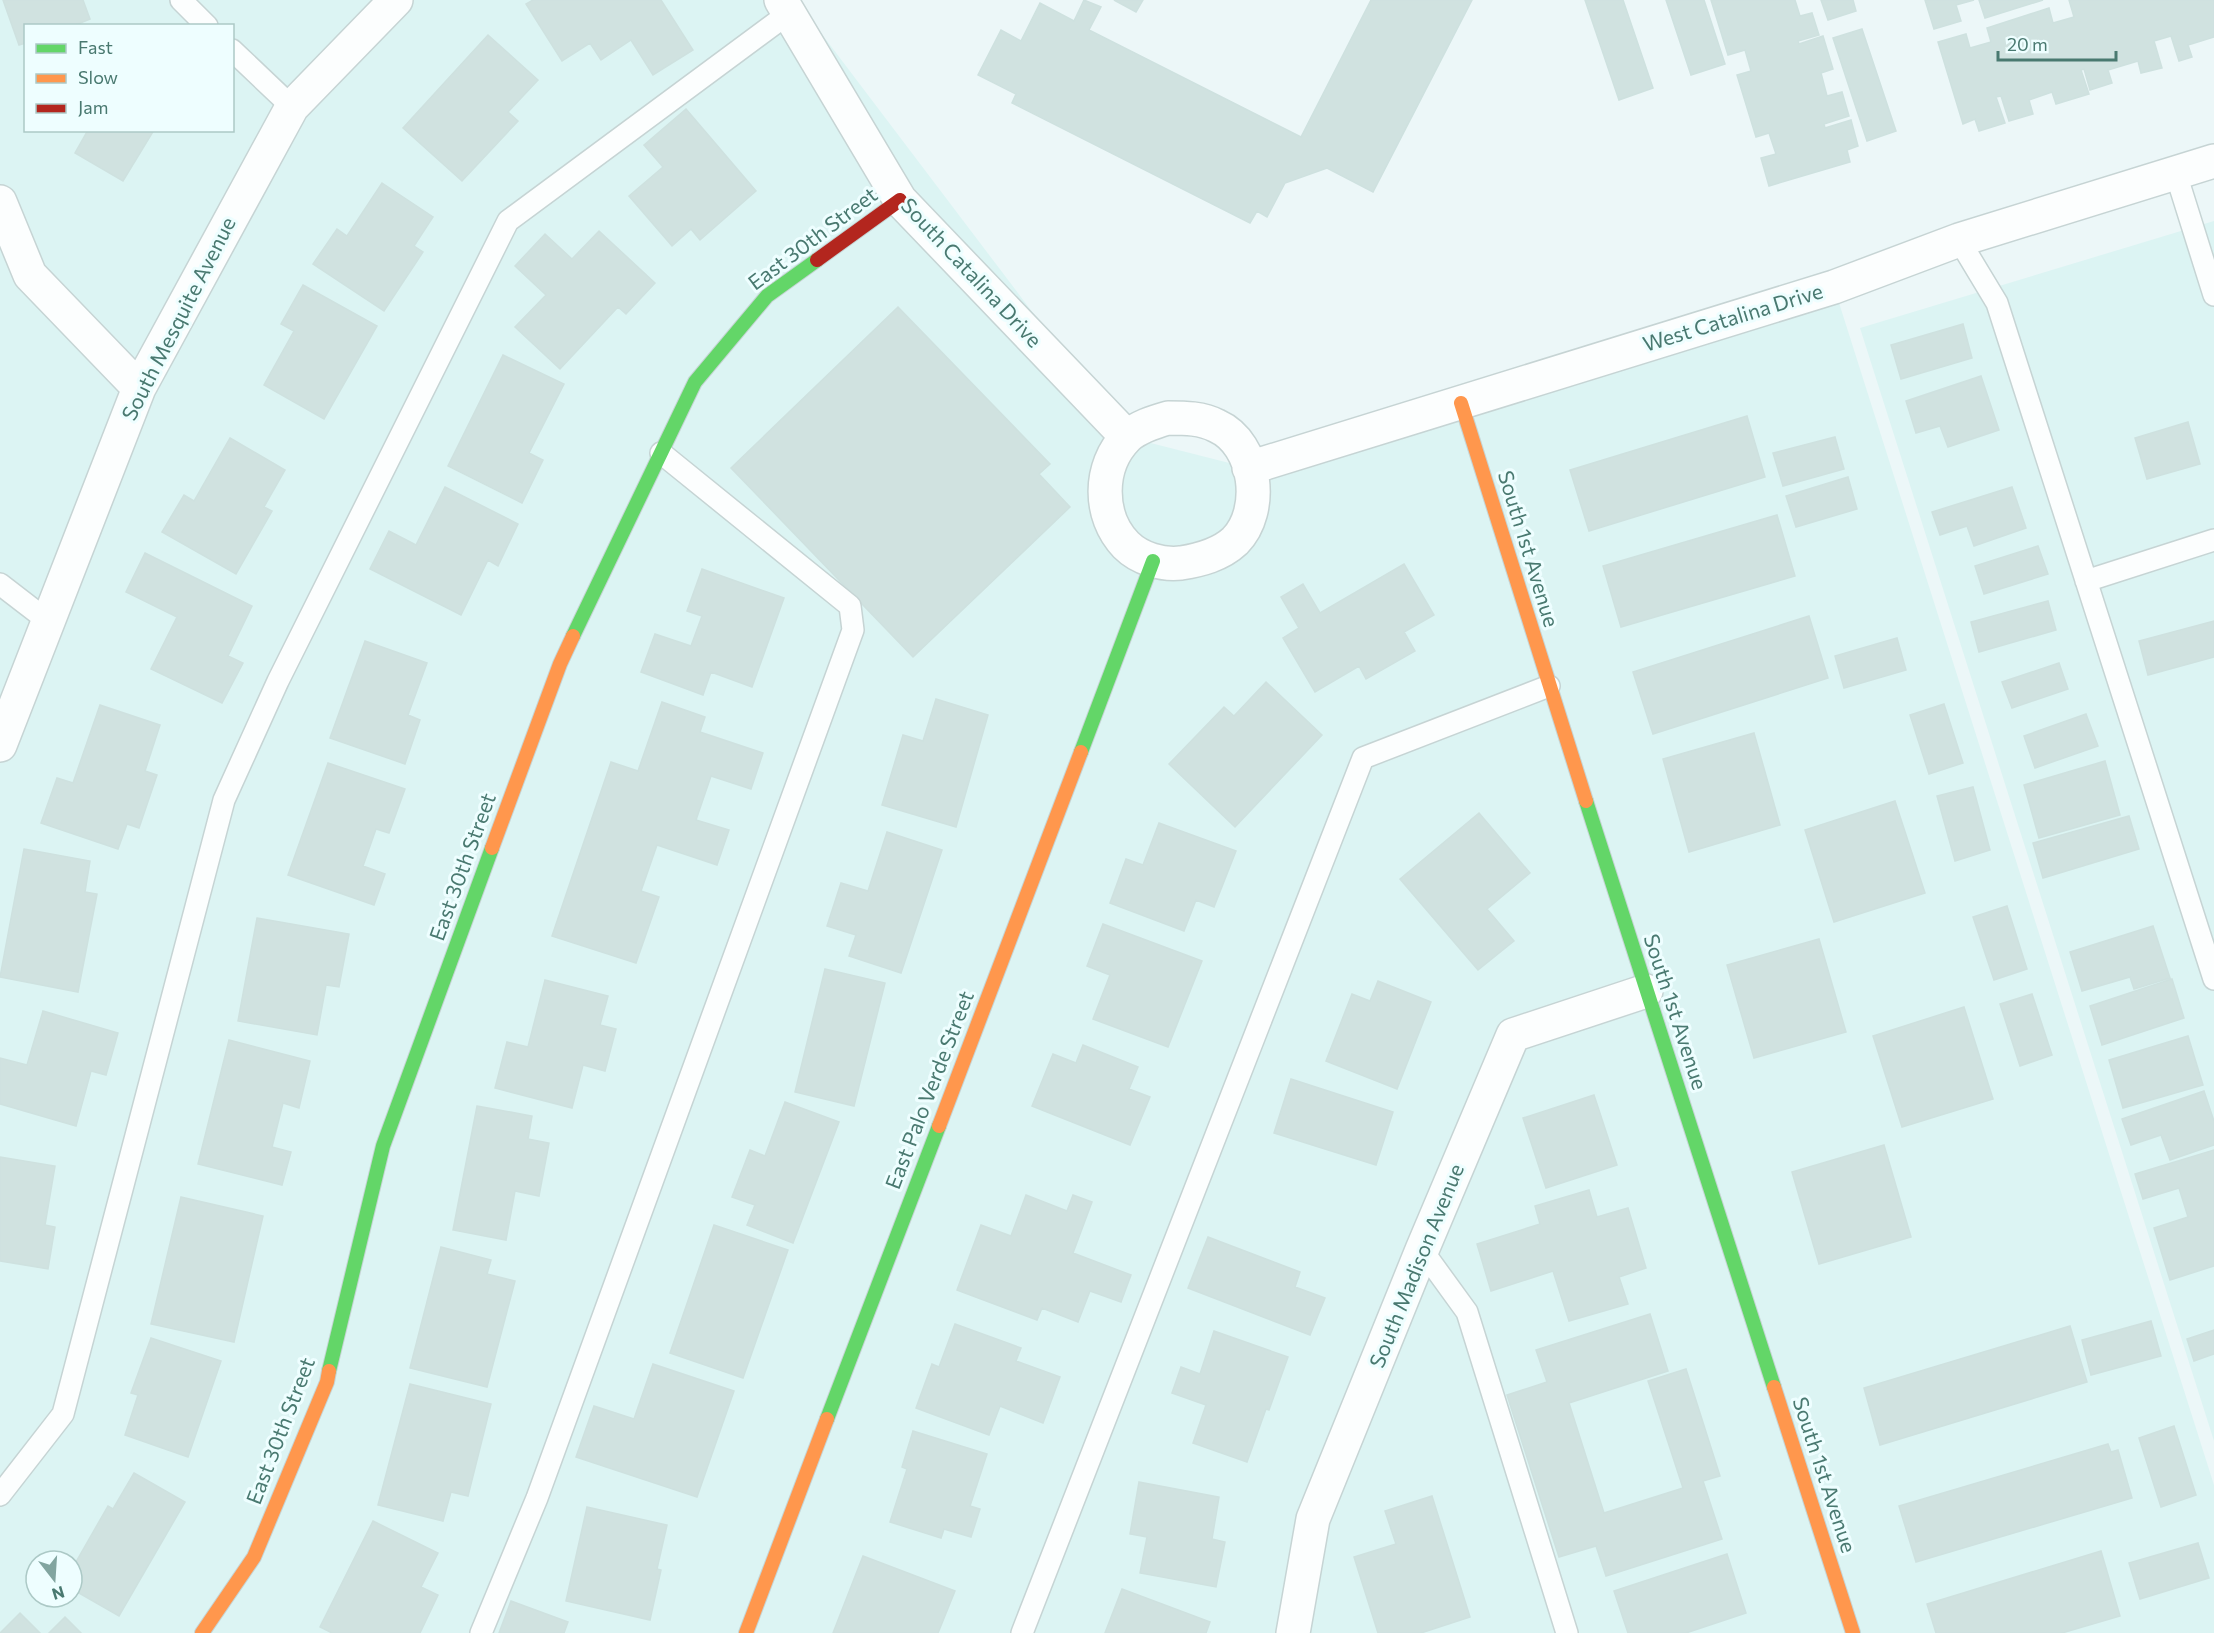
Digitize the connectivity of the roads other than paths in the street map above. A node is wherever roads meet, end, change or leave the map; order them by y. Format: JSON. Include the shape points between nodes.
{"nodes":[{"id":1,"x":181,"y":0,"type":"edge"},
{"id":2,"x":396,"y":0,"type":"edge"},
{"id":3,"x":785,"y":7,"type":"edge"},
{"id":4,"x":205,"y":24,"type":"edge"},
{"id":5,"x":234,"y":52,"type":"edge"},
{"id":6,"x":292,"y":107,"type":"junction"},
{"id":7,"x":2214,"y":160,"type":"edge"},
{"id":8,"x":2176,"y":174,"type":"junction"},
{"id":9,"x":900,"y":200,"type":"junction"},
{"id":10,"x":0,"y":202,"type":"edge"},
{"id":11,"x":1959,"y":240,"type":"junction"},
{"id":12,"x":2214,"y":295,"type":"edge"},
{"id":13,"x":139,"y":388,"type":"junction"},
{"id":14,"x":1461,"y":403,"type":"junction"},
{"id":15,"x":1128,"y":437,"type":"junction"},
{"id":16,"x":661,"y":453,"type":"junction"},
{"id":17,"x":1249,"y":468,"type":"junction"},
{"id":18,"x":2214,"y":540,"type":"edge"},
{"id":19,"x":1153,"y":561,"type":"junction"},
{"id":20,"x":2086,"y":581,"type":"junction"},
{"id":21,"x":0,"y":585,"type":"edge"},
{"id":22,"x":48,"y":621,"type":"junction"},
{"id":23,"x":1549,"y":686,"type":"junction"},
{"id":24,"x":0,"y":744,"type":"edge"},
{"id":25,"x":2214,"y":979,"type":"edge"},
{"id":26,"x":1646,"y":991,"type":"junction"},
{"id":27,"x":1422,"y":1250,"type":"junction"},
{"id":28,"x":0,"y":1495,"type":"edge"},
{"id":29,"x":202,"y":1633,"type":"edge"},
{"id":30,"x":481,"y":1633,"type":"edge"},
{"id":31,"x":746,"y":1633,"type":"edge"},
{"id":32,"x":1022,"y":1633,"type":"edge"},
{"id":33,"x":1293,"y":1633,"type":"edge"},
{"id":34,"x":1567,"y":1633,"type":"edge"},
{"id":35,"x":1853,"y":1633,"type":"edge"}],
"edges":[{"from":1,"to":4,"type":"lane"},
{"from":2,"to":6,"type":"street","name":"South Mesquite Avenue"},
{"from":3,"to":9,"type":"street","name":"South Catalina Drive"},
{"from":3,"to":28,"type":"lane","via":[[508,222],[278,681],[224,800],[63,1414]]},
{"from":5,"to":6,"type":"lane"},
{"from":6,"to":13,"type":"street","name":"South Mesquite Avenue"},
{"from":7,"to":8,"type":"street","name":"West Catalina Drive"},
{"from":8,"to":11,"type":"street","name":"West Catalina Drive"},
{"from":8,"to":12,"type":"lane"},
{"from":9,"to":15,"type":"street","name":"South Catalina Drive"},
{"from":9,"to":16,"type":"street","name":"East 30th Street","via":[[767,296],[695,382]]},
{"from":10,"to":13,"type":"street","via":[[30,275]]},
{"from":11,"to":14,"type":"street","name":"West Catalina Drive","via":[[1834,286]]},
{"from":11,"to":20,"type":"lane","via":[[1997,303]]},
{"from":13,"to":22,"type":"street","name":"South Mesquite Avenue"},
{"from":14,"to":17,"type":"street","name":"West Catalina Drive"},
{"from":14,"to":23,"type":"street","name":"South 1st Avenue"},
{"from":15,"to":17,"type":"street","via":[[1146,425],[1168,418],[1194,418],[1219,426],[1238,442]]},
{"from":15,"to":19,"type":"street","via":[[1113,456],[1105,480],[1106,504],[1113,528],[1127,546]]},
{"from":16,"to":29,"type":"street","name":"East 30th Street","via":[[560,664],[383,1146],[327,1382],[254,1557]]},
{"from":16,"to":30,"type":"lane","via":[[850,606],[853,630],[537,1498]]},
{"from":17,"to":19,"type":"street","via":[[1252,507],[1248,523],[1235,541],[1216,554],[1193,561]]},
{"from":18,"to":20,"type":"lane"},
{"from":19,"to":31,"type":"street","name":"East Palo Verde Street"},
{"from":20,"to":25,"type":"lane"},
{"from":21,"to":22,"type":"lane"},
{"from":22,"to":24,"type":"street","name":"South Mesquite Avenue"},
{"from":23,"to":26,"type":"street","name":"South 1st Avenue"},
{"from":23,"to":32,"type":"lane","via":[[1363,758]]},
{"from":26,"to":27,"type":"street","name":"South Madison Avenue","via":[[1513,1035]]},
{"from":26,"to":35,"type":"street","name":"South 1st Avenue"},
{"from":27,"to":33,"type":"street","name":"South Madison Avenue","via":[[1313,1519]]},
{"from":27,"to":34,"type":"lane","via":[[1467,1312]]}]}
